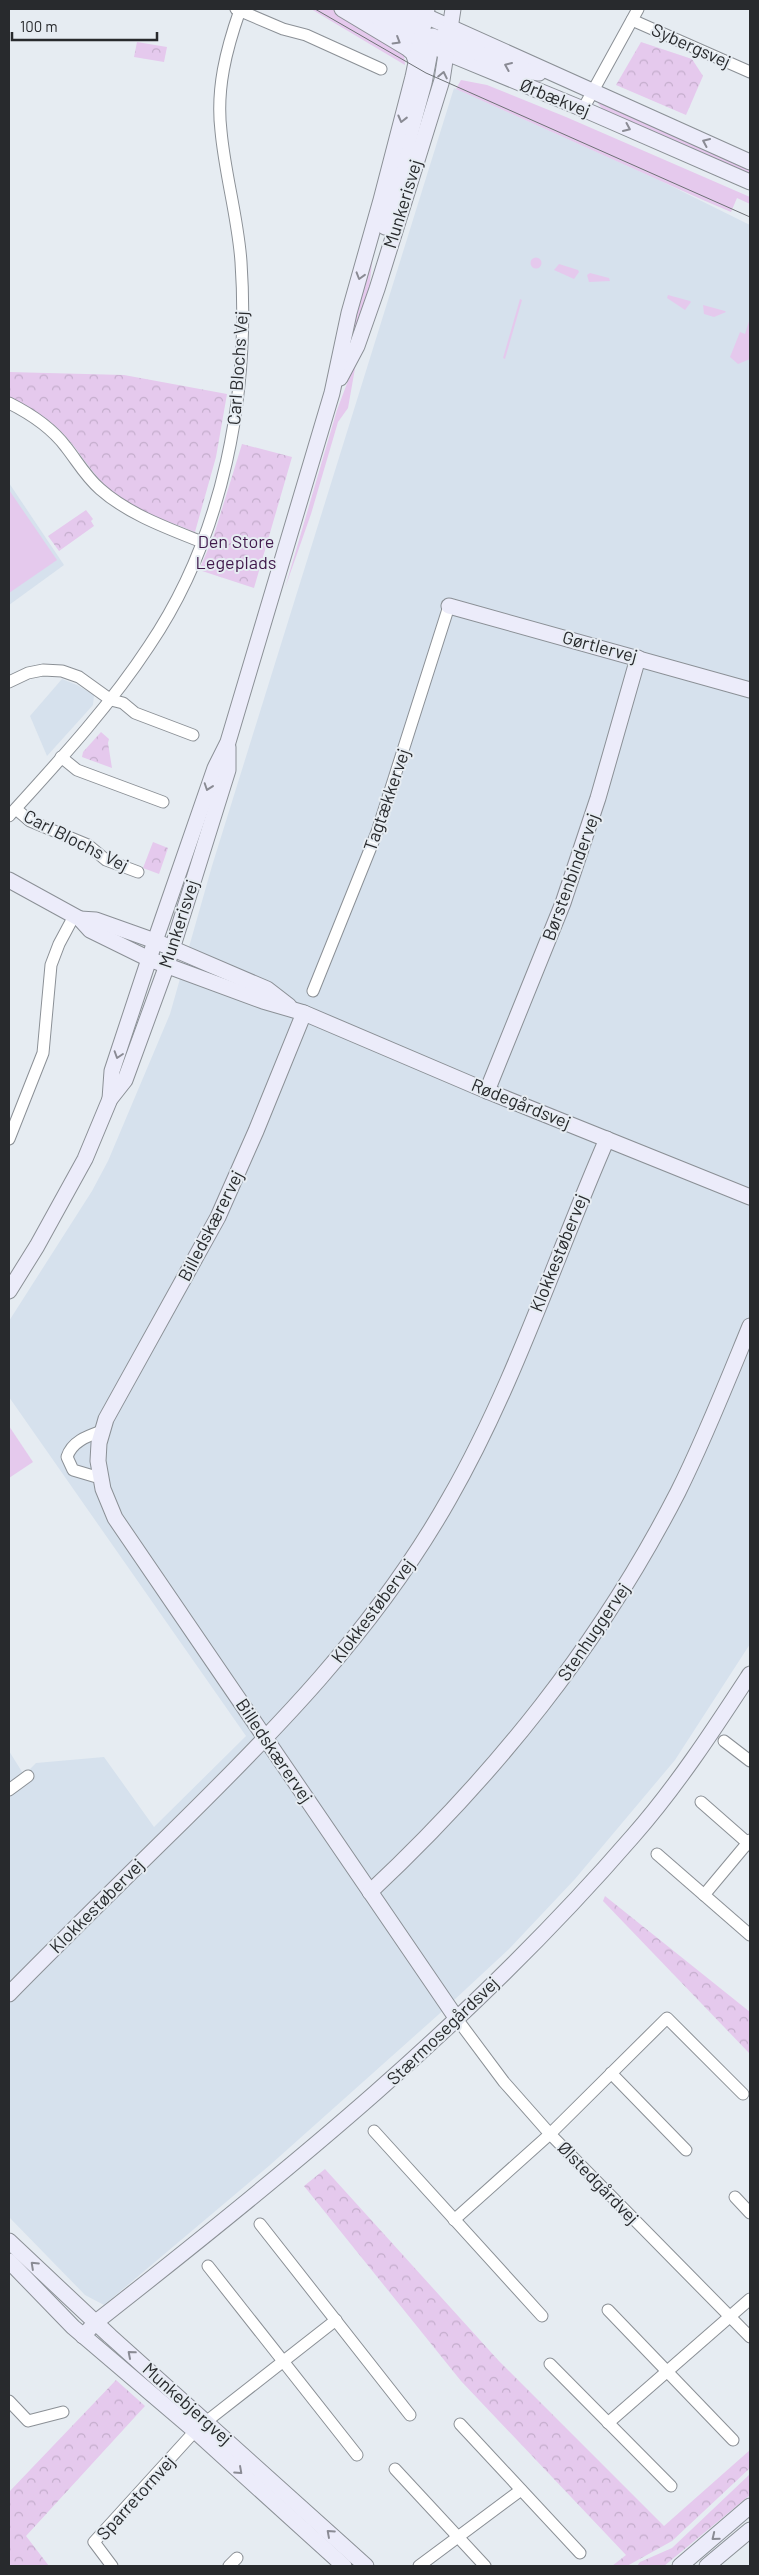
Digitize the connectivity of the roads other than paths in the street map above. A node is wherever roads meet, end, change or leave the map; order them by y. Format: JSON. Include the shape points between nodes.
{"nodes":[{"id":1,"x":342,"y":9,"type":"edge"},
{"id":2,"x":363,"y":9,"type":"edge"},
{"id":3,"x":385,"y":9,"type":"edge"},
{"id":4,"x":410,"y":9,"type":"edge"},
{"id":5,"x":638,"y":9,"type":"edge"},
{"id":6,"x":238,"y":10,"type":"edge"},
{"id":7,"x":632,"y":20,"type":"junction"},
{"id":8,"x":437,"y":28,"type":"edge"},
{"id":9,"x":416,"y":61,"type":"junction"},
{"id":10,"x":381,"y":69,"type":"dead end"},
{"id":11,"x":750,"y":72,"type":"edge"},
{"id":12,"x":592,"y":91,"type":"junction"},
{"id":13,"x":583,"y":109,"type":"junction"},
{"id":14,"x":750,"y":162,"type":"edge"},
{"id":15,"x":750,"y":182,"type":"edge"},
{"id":16,"x":332,"y":392,"type":"junction"},
{"id":17,"x":9,"y":403,"type":"edge"},
{"id":18,"x":202,"y":542,"type":"junction"},
{"id":19,"x":449,"y":606,"type":"joint"},
{"id":20,"x":638,"y":658,"type":"junction"},
{"id":21,"x":9,"y":682,"type":"edge"},
{"id":22,"x":750,"y":690,"type":"edge"},
{"id":23,"x":111,"y":700,"type":"junction"},
{"id":24,"x":193,"y":735,"type":"dead end"},
{"id":25,"x":228,"y":742,"type":"junction"},
{"id":26,"x":61,"y":757,"type":"junction"},
{"id":27,"x":163,"y":802,"type":"dead end"},
{"id":28,"x":12,"y":812,"type":"edge"},
{"id":29,"x":138,"y":872,"type":"dead end"},
{"id":30,"x":9,"y":880,"type":"edge"},
{"id":31,"x":79,"y":920,"type":"junction"},
{"id":32,"x":161,"y":953,"type":"junction"},
{"id":33,"x":313,"y":991,"type":"dead end"},
{"id":34,"x":298,"y":1011,"type":"junction"},
{"id":35,"x":487,"y":1091,"type":"junction"},
{"id":36,"x":110,"y":1099,"type":"junction"},
{"id":37,"x":607,"y":1139,"type":"junction"},
{"id":38,"x":9,"y":1140,"type":"edge"},
{"id":39,"x":750,"y":1197,"type":"edge"},
{"id":40,"x":9,"y":1291,"type":"edge"},
{"id":41,"x":750,"y":1326,"type":"edge"},
{"id":42,"x":102,"y":1431,"type":"junction"},
{"id":43,"x":100,"y":1478,"type":"junction"},
{"id":44,"x":750,"y":1674,"type":"edge"},
{"id":45,"x":266,"y":1740,"type":"junction"},
{"id":46,"x":724,"y":1741,"type":"dead end"},
{"id":47,"x":750,"y":1761,"type":"edge"},
{"id":48,"x":28,"y":1776,"type":"dead end"},
{"id":49,"x":9,"y":1790,"type":"edge"},
{"id":50,"x":700,"y":1802,"type":"dead end"},
{"id":51,"x":749,"y":1843,"type":"edge"},
{"id":52,"x":657,"y":1854,"type":"dead end"},
{"id":53,"x":370,"y":1892,"type":"junction"},
{"id":54,"x":704,"y":1895,"type":"junction"},
{"id":55,"x":750,"y":1935,"type":"edge"},
{"id":56,"x":9,"y":1994,"type":"edge"},
{"id":57,"x":457,"y":2019,"type":"junction"},
{"id":58,"x":611,"y":2073,"type":"junction"},
{"id":59,"x":743,"y":2094,"type":"dead end"},
{"id":60,"x":374,"y":2131,"type":"dead end"},
{"id":61,"x":550,"y":2134,"type":"junction"},
{"id":62,"x":686,"y":2150,"type":"dead end"},
{"id":63,"x":735,"y":2197,"type":"dead end"},
{"id":64,"x":750,"y":2213,"type":"edge"},
{"id":65,"x":454,"y":2220,"type":"junction"},
{"id":66,"x":260,"y":2224,"type":"dead end"},
{"id":67,"x":9,"y":2241,"type":"edge"},
{"id":68,"x":9,"y":2262,"type":"edge"},
{"id":69,"x":208,"y":2266,"type":"dead end"},
{"id":70,"x":26,"y":2278,"type":"junction"},
{"id":71,"x":750,"y":2299,"type":"edge"},
{"id":72,"x":608,"y":2310,"type":"dead end"},
{"id":73,"x":542,"y":2316,"type":"dead end"},
{"id":74,"x":730,"y":2317,"type":"junction"},
{"id":75,"x":336,"y":2320,"type":"junction"},
{"id":76,"x":96,"y":2322,"type":"junction"},
{"id":77,"x":83,"y":2336,"type":"junction"},
{"id":78,"x":750,"y":2337,"type":"edge"},
{"id":79,"x":283,"y":2361,"type":"junction"},
{"id":80,"x":550,"y":2364,"type":"dead end"},
{"id":81,"x":668,"y":2371,"type":"junction"},
{"id":82,"x":9,"y":2401,"type":"edge"},
{"id":83,"x":64,"y":2412,"type":"dead end"},
{"id":84,"x":410,"y":2415,"type":"dead end"},
{"id":85,"x":608,"y":2423,"type":"junction"},
{"id":86,"x":460,"y":2424,"type":"dead end"},
{"id":87,"x":201,"y":2426,"type":"junction"},
{"id":88,"x":733,"y":2440,"type":"dead end"},
{"id":89,"x":357,"y":2455,"type":"dead end"},
{"id":90,"x":395,"y":2469,"type":"dead end"},
{"id":91,"x":670,"y":2486,"type":"dead end"},
{"id":92,"x":522,"y":2490,"type":"junction"},
{"id":93,"x":750,"y":2506,"type":"edge"},
{"id":94,"x":750,"y":2530,"type":"edge"},
{"id":95,"x":458,"y":2537,"type":"junction"},
{"id":96,"x":580,"y":2553,"type":"dead end"},
{"id":97,"x":112,"y":2566,"type":"edge"},
{"id":98,"x":344,"y":2566,"type":"edge"},
{"id":99,"x":366,"y":2566,"type":"edge"},
{"id":100,"x":419,"y":2566,"type":"edge"},
{"id":101,"x":485,"y":2566,"type":"edge"},
{"id":102,"x":680,"y":2566,"type":"edge"},
{"id":103,"x":706,"y":2566,"type":"edge"}],
"edges":[{"from":1,"to":9,"type":"street","one_way":true,"via":[[408,48]]},
{"from":2,"to":8,"type":"street","name":"Ørbækvej"},
{"from":3,"to":8,"type":"street"},
{"from":4,"to":8,"type":"street","name":"Ørbækvej"},
{"from":5,"to":7,"type":"street"},
{"from":6,"to":10,"type":"street","name":"Carl Blochs Vej","via":[[306,35]]},
{"from":6,"to":18,"type":"street","name":"Carl Blochs Vej","via":[[224,61],[220,98],[221,138],[240,243],[244,321],[242,356],[234,429]]},
{"from":7,"to":11,"type":"street","name":"Sybergsvej"},
{"from":7,"to":12,"type":"street"},
{"from":8,"to":9,"type":"street","name":"Munkerisvej"},
{"from":12,"to":8,"type":"street","name":"Ørbækvej","one_way":true,"via":[[555,75],[516,69]]},
{"from":8,"to":12,"type":"street","via":[[456,20],[562,70]]},
{"from":8,"to":13,"type":"street","name":"Ørbækvej"},
{"from":16,"to":8,"type":"street","name":"Munkerisvej","one_way":true,"via":[[357,346],[442,80]]},
{"from":9,"to":16,"type":"street","name":"Munkerisvej","one_way":true,"via":[[349,313]]},
{"from":12,"to":13,"type":"street"},
{"from":14,"to":12,"type":"street","name":"Ørbækvej","one_way":true},
{"from":13,"to":15,"type":"street","name":"Ørbækvej","one_way":true},
{"from":16,"to":25,"type":"street","name":"Munkerisvej"},
{"from":17,"to":18,"type":"street","via":[[54,433],[92,482],[111,498],[133,512]]},
{"from":18,"to":23,"type":"street","name":"Carl Blochs Vej","via":[[168,614]]},
{"from":19,"to":20,"type":"street","name":"Gørtlervej"},
{"from":19,"to":33,"type":"street","name":"Tagtækkervej","via":[[377,832]]},
{"from":20,"to":22,"type":"street","name":"Gørtlervej"},
{"from":20,"to":35,"type":"street","name":"Børstenbindervej","via":[[598,798],[563,903]]},
{"from":21,"to":23,"type":"street","via":[[42,670],[62,671],[79,677]]},
{"from":23,"to":24,"type":"street","via":[[123,703],[135,713]]},
{"from":23,"to":26,"type":"street","name":"Carl Blochs Vej"},
{"from":25,"to":32,"type":"street","name":"Munkerisvej","one_way":true,"via":[[215,768],[195,826]]},
{"from":25,"to":32,"type":"street","name":"Munkerisvej","via":[[228,770]]},
{"from":26,"to":27,"type":"street","via":[[77,770]]},
{"from":26,"to":28,"type":"street","name":"Carl Blochs Vej"},
{"from":28,"to":29,"type":"street","name":"Carl Blochs Vej","via":[[88,845],[106,860]]},
{"from":30,"to":31,"type":"street","name":"Rødegårdsvej"},
{"from":31,"to":32,"type":"street","name":"Rødegårdsvej","via":[[96,920]]},
{"from":31,"to":38,"type":"street","via":[[59,944],[51,965],[43,1052]]},
{"from":32,"to":34,"type":"street","name":"Rødegårdsvej","via":[[263,1001]]},
{"from":32,"to":34,"type":"street","name":"Rødegårdsvej","via":[[267,989]]},
{"from":32,"to":36,"type":"street","name":"Munkerisvej","one_way":true,"via":[[112,1071]]},
{"from":32,"to":36,"type":"street","name":"Munkerisvej","via":[[134,1055],[125,1080]]},
{"from":34,"to":35,"type":"street","name":"Rødegårdsvej"},
{"from":34,"to":42,"type":"street","name":"Billedskærervej","via":[[256,1131],[218,1218],[111,1408]]},
{"from":35,"to":37,"type":"street","name":"Rødegårdsvej"},
{"from":36,"to":40,"type":"street","name":"Munkerisvej","via":[[85,1159]]},
{"from":37,"to":39,"type":"street","name":"Rødegårdsvej"},
{"from":37,"to":45,"type":"street","name":"Klokkestøbervej","via":[[502,1392],[450,1498],[406,1569],[366,1624]]},
{"from":41,"to":53,"type":"street","name":"Stenhuggervej","via":[[708,1429],[678,1491],[611,1609],[535,1716],[478,1784]]},
{"from":42,"to":43,"type":"street","name":"Billedskærervej","via":[[98,1453]]},
{"from":42,"to":43,"type":"street","via":[[80,1440],[68,1457],[73,1470]]},
{"from":43,"to":45,"type":"street","name":"Billedskærervej","via":[[114,1518]]},
{"from":44,"to":57,"type":"street","name":"Stærmosegårdsvej","via":[[712,1732],[634,1835],[565,1911]]},
{"from":45,"to":53,"type":"street","name":"Billedskærervej"},
{"from":45,"to":56,"type":"street","name":"Klokkestøbervej"},
{"from":46,"to":47,"type":"street"},
{"from":48,"to":49,"type":"street"},
{"from":50,"to":51,"type":"street"},
{"from":51,"to":54,"type":"street"},
{"from":52,"to":54,"type":"street"},
{"from":53,"to":57,"type":"street","name":"Billedskærervej"},
{"from":54,"to":55,"type":"street"},
{"from":57,"to":61,"type":"street","name":"Ølstedgårdvej","via":[[504,2082]]},
{"from":57,"to":76,"type":"street","name":"Stærmosegårdsvej","via":[[361,2108],[242,2208]]},
{"from":58,"to":59,"type":"street","via":[[667,2018]]},
{"from":58,"to":61,"type":"street"},
{"from":58,"to":62,"type":"street"},
{"from":60,"to":65,"type":"street"},
{"from":61,"to":65,"type":"street"},
{"from":61,"to":74,"type":"street","name":"Ølstedgårdvej"},
{"from":63,"to":64,"type":"street"},
{"from":65,"to":73,"type":"street"},
{"from":66,"to":75,"type":"street"},
{"from":76,"to":67,"type":"street","name":"Munkebjergvej","one_way":true},
{"from":68,"to":70,"type":"street","name":"Munkebjergvej"},
{"from":69,"to":79,"type":"street"},
{"from":70,"to":76,"type":"street","via":[[46,2290],[87,2326]]},
{"from":70,"to":77,"type":"street","name":"Munkebjergvej","via":[[41,2297]]},
{"from":71,"to":74,"type":"street"},
{"from":72,"to":81,"type":"street"},
{"from":74,"to":78,"type":"street","name":"Ølstedgårdvej"},
{"from":74,"to":81,"type":"street"},
{"from":75,"to":79,"type":"street"},
{"from":75,"to":84,"type":"street"},
{"from":76,"to":77,"type":"street","name":"Stærmosegårdsvej"},
{"from":87,"to":76,"type":"street","name":"Munkebjergvej","one_way":true},
{"from":77,"to":87,"type":"street","name":"Munkebjergvej"},
{"from":79,"to":87,"type":"street"},
{"from":79,"to":89,"type":"street"},
{"from":80,"to":85,"type":"street"},
{"from":81,"to":85,"type":"street"},
{"from":81,"to":88,"type":"street"},
{"from":82,"to":83,"type":"street","via":[[28,2421]]},
{"from":85,"to":91,"type":"street"},
{"from":86,"to":92,"type":"street"},
{"from":87,"to":97,"type":"street","name":"Sparretornvej","via":[[94,2542]]},
{"from":87,"to":98,"type":"street","name":"Munkebjergvej","one_way":true},
{"from":99,"to":87,"type":"street","name":"Munkebjergvej","one_way":true},
{"from":90,"to":95,"type":"street"},
{"from":92,"to":95,"type":"street"},
{"from":92,"to":96,"type":"street"},
{"from":93,"to":102,"type":"street","one_way":true},
{"from":94,"to":103,"type":"street"},
{"from":95,"to":100,"type":"street"},
{"from":95,"to":101,"type":"street"}]}
